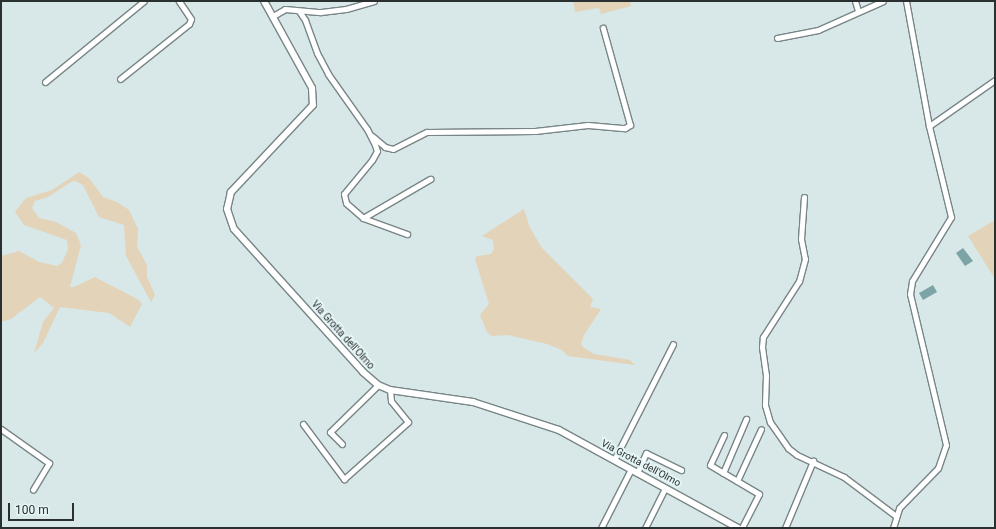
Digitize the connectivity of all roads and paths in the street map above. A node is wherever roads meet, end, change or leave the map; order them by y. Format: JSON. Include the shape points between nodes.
{"nodes":[{"id":1,"x":144,"y":1,"type":"edge"},
{"id":2,"x":179,"y":1,"type":"edge"},
{"id":3,"x":264,"y":1,"type":"edge"},
{"id":4,"x":374,"y":1,"type":"edge"},
{"id":5,"x":855,"y":1,"type":"edge"},
{"id":6,"x":883,"y":1,"type":"edge"},
{"id":7,"x":906,"y":1,"type":"edge"},
{"id":8,"x":858,"y":10,"type":"junction"},
{"id":9,"x":298,"y":11,"type":"junction"},
{"id":10,"x":273,"y":16,"type":"junction"},
{"id":11,"x":603,"y":28,"type":"dead end"},
{"id":12,"x":777,"y":38,"type":"dead end"},
{"id":13,"x":120,"y":79,"type":"dead end"},
{"id":14,"x":995,"y":80,"type":"edge"},
{"id":15,"x":45,"y":82,"type":"dead end"},
{"id":16,"x":929,"y":126,"type":"junction"},
{"id":17,"x":372,"y":136,"type":"junction"},
{"id":18,"x":430,"y":179,"type":"dead end"},
{"id":19,"x":804,"y":198,"type":"dead end"},
{"id":20,"x":363,"y":218,"type":"junction"},
{"id":21,"x":406,"y":234,"type":"dead end"},
{"id":22,"x":673,"y":344,"type":"dead end"},
{"id":23,"x":378,"y":385,"type":"junction"},
{"id":24,"x":390,"y":390,"type":"junction"},
{"id":25,"x":746,"y":419,"type":"dead end"},
{"id":26,"x":303,"y":424,"type":"dead end"},
{"id":27,"x":1,"y":429,"type":"edge"},
{"id":28,"x":761,"y":429,"type":"dead end"},
{"id":29,"x":724,"y":434,"type":"dead end"},
{"id":30,"x":342,"y":444,"type":"dead end"},
{"id":31,"x":614,"y":460,"type":"junction"},
{"id":32,"x":813,"y":461,"type":"junction"},
{"id":33,"x":681,"y":470,"type":"dead end"},
{"id":34,"x":634,"y":471,"type":"junction"},
{"id":35,"x":723,"y":473,"type":"junction"},
{"id":36,"x":737,"y":481,"type":"junction"},
{"id":37,"x":665,"y":488,"type":"junction"},
{"id":38,"x":33,"y":490,"type":"dead end"},
{"id":39,"x":896,"y":516,"type":"junction"},
{"id":40,"x":601,"y":528,"type":"edge"},
{"id":41,"x":645,"y":528,"type":"edge"},
{"id":42,"x":738,"y":528,"type":"edge"},
{"id":43,"x":742,"y":528,"type":"edge"},
{"id":44,"x":785,"y":528,"type":"edge"},
{"id":45,"x":893,"y":528,"type":"edge"}],
"edges":[{"from":1,"to":15,"type":"street"},
{"from":2,"to":13,"type":"street","via":[[191,19],[189,24]]},
{"from":3,"to":10,"type":"street","name":"Via Grotta dell'Olmo"},
{"from":4,"to":9,"type":"street","via":[[346,9]]},
{"from":5,"to":8,"type":"street"},
{"from":6,"to":8,"type":"street"},
{"from":7,"to":16,"type":"street"},
{"from":8,"to":12,"type":"street","via":[[818,30]]},
{"from":9,"to":10,"type":"street","via":[[285,8]]},
{"from":9,"to":17,"type":"street","via":[[305,20],[316,53],[328,74]]},
{"from":10,"to":23,"type":"street","name":"Via Grotta dell'Olmo","via":[[312,88],[313,105],[234,187],[227,204],[229,221],[363,372]]},
{"from":11,"to":17,"type":"street","via":[[630,125],[625,128],[588,126],[535,131],[427,132],[393,149],[385,147]]},
{"from":14,"to":16,"type":"street"},
{"from":16,"to":39,"type":"street","via":[[951,217],[912,281],[910,294],[946,446],[938,468],[899,508]]},
{"from":17,"to":20,"type":"street","via":[[377,151],[344,194],[350,208]]},
{"from":18,"to":20,"type":"street"},
{"from":19,"to":32,"type":"street","via":[[801,239],[805,259],[799,281],[763,337],[762,347],[766,375],[765,405],[770,422],[788,448]]},
{"from":20,"to":21,"type":"street"},
{"from":22,"to":31,"type":"street"},
{"from":23,"to":24,"type":"street","name":"Via Grotta dell'Olmo"},
{"from":23,"to":30,"type":"street","via":[[330,432]]},
{"from":24,"to":26,"type":"street","via":[[391,401],[408,422],[344,479]]},
{"from":24,"to":31,"type":"street","name":"Via Grotta dell'Olmo","via":[[473,402],[559,430]]},
{"from":25,"to":35,"type":"street"},
{"from":27,"to":38,"type":"street","via":[[49,463]]},
{"from":28,"to":36,"type":"street"},
{"from":29,"to":35,"type":"street","via":[[710,466]]},
{"from":31,"to":34,"type":"street","name":"Via Grotta dell'Olmo"},
{"from":32,"to":39,"type":"street","via":[[844,477]]},
{"from":32,"to":44,"type":"street"},
{"from":33,"to":34,"type":"street","via":[[646,453]]},
{"from":34,"to":37,"type":"street","name":"Via Grotta dell'Olmo"},
{"from":34,"to":40,"type":"street"},
{"from":35,"to":36,"type":"street"},
{"from":36,"to":43,"type":"street","via":[[759,494]]},
{"from":37,"to":41,"type":"street"},
{"from":37,"to":42,"type":"street","name":"Via Grotta dell'Olmo"},
{"from":39,"to":45,"type":"street"}]}
